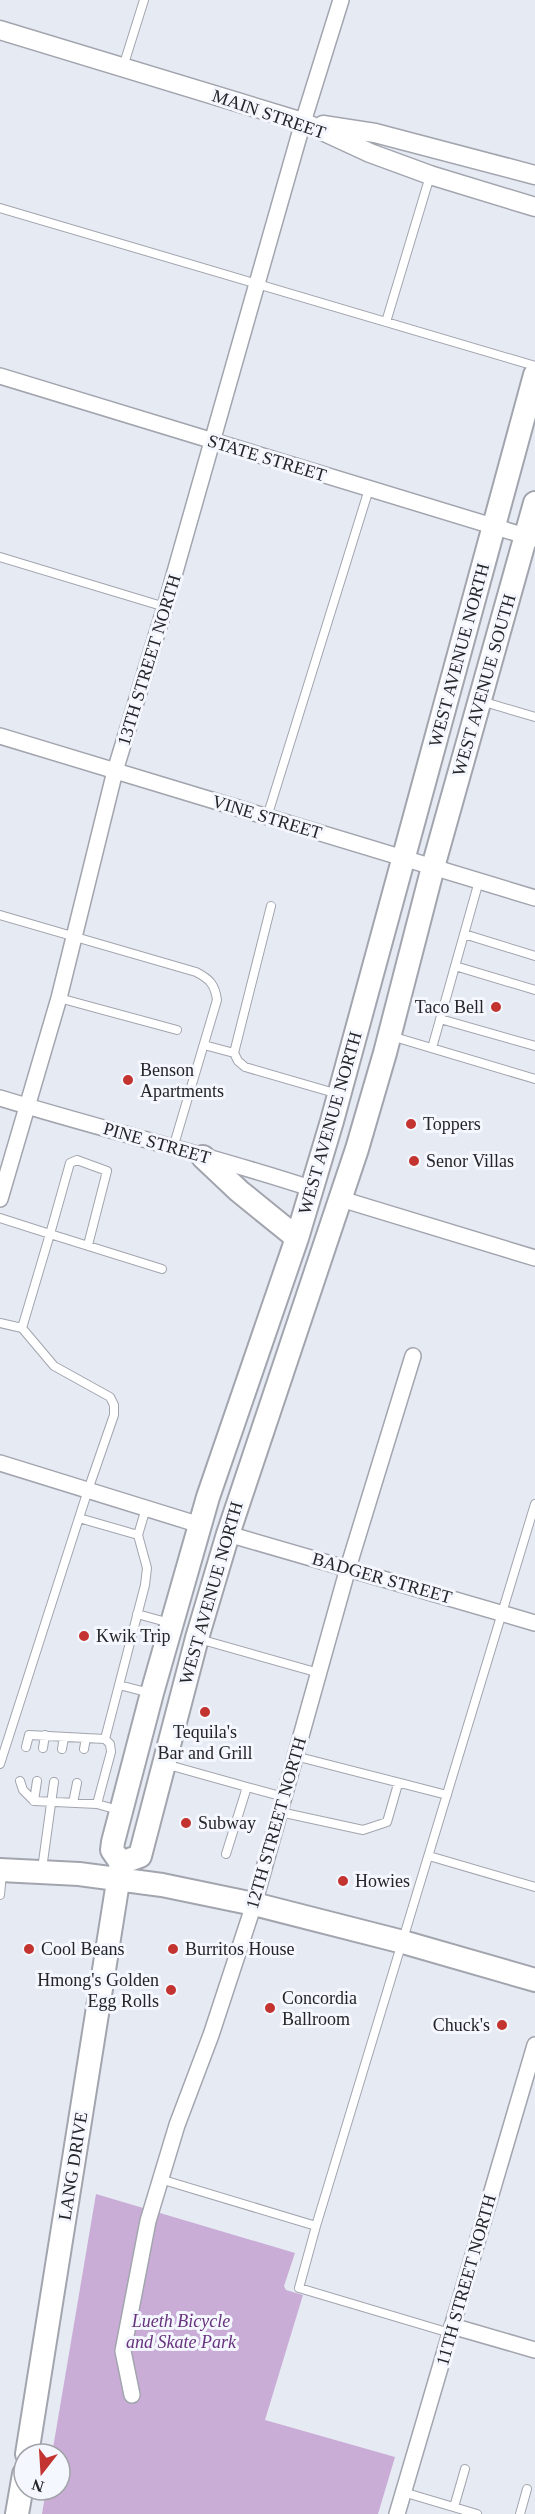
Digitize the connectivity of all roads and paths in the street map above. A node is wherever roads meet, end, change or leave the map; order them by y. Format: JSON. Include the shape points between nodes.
{"nodes":[{"id":1,"x":144,"y":0,"type":"edge"},
{"id":2,"x":341,"y":0,"type":"edge"},
{"id":3,"x":0,"y":30,"type":"edge"},
{"id":4,"x":123,"y":67,"type":"junction"},
{"id":5,"x":303,"y":122,"type":"junction"},
{"id":6,"x":430,"y":175,"type":"junction"},
{"id":7,"x":535,"y":175,"type":"edge"},
{"id":8,"x":535,"y":207,"type":"edge"},
{"id":9,"x":0,"y":208,"type":"edge"},
{"id":10,"x":257,"y":284,"type":"junction"},
{"id":11,"x":386,"y":322,"type":"junction"},
{"id":12,"x":535,"y":366,"type":"edge"},
{"id":13,"x":535,"y":375,"type":"edge"},
{"id":14,"x":0,"y":376,"type":"edge"},
{"id":15,"x":213,"y":441,"type":"junction"},
{"id":16,"x":369,"y":489,"type":"junction"},
{"id":17,"x":535,"y":503,"type":"edge"},
{"id":18,"x":494,"y":527,"type":"junction"},
{"id":19,"x":530,"y":538,"type":"edge"},
{"id":20,"x":0,"y":557,"type":"edge"},
{"id":21,"x":165,"y":607,"type":"junction"},
{"id":22,"x":480,"y":700,"type":"junction"},
{"id":23,"x":535,"y":717,"type":"edge"},
{"id":24,"x":0,"y":736,"type":"edge"},
{"id":25,"x":115,"y":771,"type":"junction"},
{"id":26,"x":267,"y":817,"type":"junction"},
{"id":27,"x":404,"y":858,"type":"junction"},
{"id":28,"x":433,"y":867,"type":"junction"},
{"id":29,"x":479,"y":881,"type":"junction"},
{"id":30,"x":535,"y":897,"type":"edge"},
{"id":31,"x":271,"y":906,"type":"dead end"},
{"id":32,"x":0,"y":915,"type":"edge"},
{"id":33,"x":464,"y":934,"type":"junction"},
{"id":34,"x":75,"y":937,"type":"junction"},
{"id":35,"x":535,"y":956,"type":"edge"},
{"id":36,"x":455,"y":966,"type":"junction"},
{"id":37,"x":535,"y":990,"type":"edge"},
{"id":38,"x":59,"y":999,"type":"junction"},
{"id":39,"x":440,"y":1019,"type":"junction"},
{"id":40,"x":177,"y":1030,"type":"dead end"},
{"id":41,"x":389,"y":1036,"type":"junction"},
{"id":42,"x":204,"y":1045,"type":"junction"},
{"id":43,"x":535,"y":1046,"type":"edge"},
{"id":44,"x":432,"y":1048,"type":"junction"},
{"id":45,"x":234,"y":1053,"type":"junction"},
{"id":46,"x":535,"y":1079,"type":"edge"},
{"id":47,"x":339,"y":1095,"type":"junction"},
{"id":48,"x":0,"y":1098,"type":"edge"},
{"id":49,"x":27,"y":1107,"type":"junction"},
{"id":50,"x":173,"y":1148,"type":"junction"},
{"id":51,"x":204,"y":1157,"type":"junction"},
{"id":52,"x":313,"y":1189,"type":"junction"},
{"id":53,"x":0,"y":1199,"type":"edge"},
{"id":54,"x":341,"y":1199,"type":"junction"},
{"id":55,"x":0,"y":1218,"type":"edge"},
{"id":56,"x":50,"y":1233,"type":"junction"},
{"id":57,"x":297,"y":1238,"type":"junction"},
{"id":58,"x":88,"y":1245,"type":"junction"},
{"id":59,"x":535,"y":1258,"type":"edge"},
{"id":60,"x":162,"y":1269,"type":"dead end"},
{"id":61,"x":0,"y":1323,"type":"edge"},
{"id":62,"x":21,"y":1328,"type":"junction"},
{"id":63,"x":413,"y":1356,"type":"dead end"},
{"id":64,"x":0,"y":1463,"type":"edge"},
{"id":65,"x":88,"y":1490,"type":"junction"},
{"id":66,"x":535,"y":1504,"type":"edge"},
{"id":67,"x":146,"y":1508,"type":"junction"},
{"id":68,"x":79,"y":1518,"type":"junction"},
{"id":69,"x":200,"y":1525,"type":"junction"},
{"id":70,"x":228,"y":1534,"type":"junction"},
{"id":71,"x":138,"y":1535,"type":"junction"},
{"id":72,"x":348,"y":1568,"type":"junction"},
{"id":73,"x":137,"y":1614,"type":"junction"},
{"id":74,"x":502,"y":1614,"type":"junction"},
{"id":75,"x":535,"y":1623,"type":"edge"},
{"id":76,"x":172,"y":1624,"type":"junction"},
{"id":77,"x":197,"y":1638,"type":"junction"},
{"id":78,"x":319,"y":1673,"type":"junction"},
{"id":79,"x":119,"y":1684,"type":"junction"},
{"id":80,"x":152,"y":1693,"type":"junction"},
{"id":81,"x":0,"y":1730,"type":"edge"},
{"id":82,"x":10,"y":1733,"type":"junction"},
{"id":83,"x":45,"y":1735,"type":"junction"},
{"id":84,"x":64,"y":1737,"type":"junction"},
{"id":85,"x":86,"y":1738,"type":"junction"},
{"id":86,"x":105,"y":1739,"type":"junction"},
{"id":87,"x":26,"y":1747,"type":"dead end"},
{"id":88,"x":43,"y":1748,"type":"dead end"},
{"id":89,"x":62,"y":1749,"type":"dead end"},
{"id":90,"x":84,"y":1749,"type":"dead end"},
{"id":91,"x":295,"y":1756,"type":"junction"},
{"id":92,"x":0,"y":1764,"type":"edge"},
{"id":93,"x":163,"y":1764,"type":"junction"},
{"id":94,"x":20,"y":1781,"type":"dead end"},
{"id":95,"x":37,"y":1781,"type":"dead end"},
{"id":96,"x":54,"y":1782,"type":"dead end"},
{"id":97,"x":77,"y":1783,"type":"dead end"},
{"id":98,"x":398,"y":1784,"type":"junction"},
{"id":99,"x":247,"y":1787,"type":"junction"},
{"id":100,"x":447,"y":1796,"type":"junction"},
{"id":101,"x":34,"y":1801,"type":"junction"},
{"id":102,"x":51,"y":1802,"type":"junction"},
{"id":103,"x":73,"y":1803,"type":"junction"},
{"id":104,"x":97,"y":1804,"type":"junction"},
{"id":105,"x":282,"y":1805,"type":"junction"},
{"id":106,"x":121,"y":1810,"type":"junction"},
{"id":107,"x":226,"y":1854,"type":"dead end"},
{"id":108,"x":429,"y":1856,"type":"junction"},
{"id":109,"x":1,"y":1870,"type":"edge"},
{"id":110,"x":120,"y":1870,"type":"junction"},
{"id":111,"x":41,"y":1872,"type":"junction"},
{"id":112,"x":535,"y":1887,"type":"edge"},
{"id":113,"x":0,"y":1895,"type":"edge"},
{"id":114,"x":254,"y":1904,"type":"junction"},
{"id":115,"x":403,"y":1942,"type":"junction"},
{"id":116,"x":535,"y":1980,"type":"edge"},
{"id":117,"x":535,"y":2045,"type":"edge"},
{"id":118,"x":160,"y":2180,"type":"junction"},
{"id":119,"x":316,"y":2226,"type":"junction"},
{"id":120,"x":451,"y":2330,"type":"junction"},
{"id":121,"x":535,"y":2350,"type":"edge"},
{"id":122,"x":132,"y":2395,"type":"dead end"},
{"id":123,"x":29,"y":2442,"type":"edge"},
{"id":124,"x":465,"y":2469,"type":"dead end"},
{"id":125,"x":527,"y":2489,"type":"dead end"},
{"id":126,"x":403,"y":2492,"type":"junction"},
{"id":127,"x":454,"y":2507,"type":"junction"},
{"id":128,"x":397,"y":2514,"type":"edge"},
{"id":129,"x":477,"y":2514,"type":"edge"},
{"id":130,"x":520,"y":2514,"type":"edge"}],
"edges":[{"from":1,"to":4,"type":"lane"},
{"from":2,"to":5,"type":"street","name":"13TH STREET NORTH"},
{"from":3,"to":4,"type":"street","name":"MAIN STREET"},
{"from":4,"to":5,"type":"street","name":"MAIN STREET"},
{"from":5,"to":6,"type":"street","name":"MAIN STREET"},
{"from":5,"to":7,"type":"street","via":[[375,133]]},
{"from":5,"to":10,"type":"street","name":"13TH STREET NORTH"},
{"from":6,"to":8,"type":"street","name":"MAIN STREET"},
{"from":6,"to":11,"type":"lane"},
{"from":9,"to":10,"type":"lane"},
{"from":10,"to":11,"type":"lane"},
{"from":10,"to":15,"type":"street","name":"13TH STREET NORTH"},
{"from":11,"to":12,"type":"lane"},
{"from":13,"to":18,"type":"main road","name":"WEST AVENUE NORTH"},
{"from":14,"to":15,"type":"street","name":"STATE STREET"},
{"from":15,"to":16,"type":"street","name":"STATE STREET"},
{"from":15,"to":21,"type":"street","name":"13TH STREET NORTH"},
{"from":16,"to":18,"type":"street","name":"STATE STREET"},
{"from":16,"to":26,"type":"lane"},
{"from":17,"to":19,"type":"main road","name":"WEST AVENUE SOUTH"},
{"from":18,"to":19,"type":"street","name":"STATE STREET"},
{"from":18,"to":27,"type":"main road","name":"WEST AVENUE NORTH"},
{"from":19,"to":22,"type":"main road","name":"WEST AVENUE SOUTH"},
{"from":20,"to":21,"type":"lane"},
{"from":21,"to":25,"type":"street","name":"13TH STREET NORTH"},
{"from":22,"to":23,"type":"lane"},
{"from":22,"to":28,"type":"main road","name":"WEST AVENUE SOUTH"},
{"from":24,"to":25,"type":"street","name":"VINE STREET"},
{"from":25,"to":26,"type":"street","name":"VINE STREET"},
{"from":25,"to":34,"type":"street","name":"13TH STREET NORTH"},
{"from":26,"to":27,"type":"street","name":"VINE STREET"},
{"from":27,"to":28,"type":"street","name":"VINE STREET"},
{"from":27,"to":47,"type":"main road","name":"WEST AVENUE NORTH"},
{"from":28,"to":29,"type":"street","name":"VINE STREET"},
{"from":28,"to":41,"type":"main road","name":"WEST AVENUE NORTH"},
{"from":29,"to":30,"type":"street","name":"VINE STREET"},
{"from":29,"to":33,"type":"lane"},
{"from":31,"to":45,"type":"lane"},
{"from":32,"to":34,"type":"lane"},
{"from":33,"to":35,"type":"lane"},
{"from":33,"to":36,"type":"lane"},
{"from":34,"to":38,"type":"street","name":"13TH STREET NORTH"},
{"from":34,"to":42,"type":"lane","via":[[207,978],[216,988],[217,1000]]},
{"from":36,"to":37,"type":"lane"},
{"from":36,"to":39,"type":"lane"},
{"from":38,"to":40,"type":"lane"},
{"from":38,"to":49,"type":"street","name":"13TH STREET NORTH"},
{"from":39,"to":43,"type":"lane"},
{"from":39,"to":44,"type":"lane"},
{"from":41,"to":44,"type":"lane"},
{"from":41,"to":54,"type":"main road","name":"WEST AVENUE NORTH"},
{"from":42,"to":45,"type":"lane"},
{"from":42,"to":50,"type":"lane"},
{"from":44,"to":46,"type":"lane"},
{"from":45,"to":47,"type":"lane","via":[[245,1066]]},
{"from":47,"to":52,"type":"main road","name":"WEST AVENUE NORTH"},
{"from":48,"to":49,"type":"street","name":"PINE STREET"},
{"from":49,"to":50,"type":"street","name":"PINE STREET"},
{"from":49,"to":53,"type":"street","name":"13TH STREET NORTH"},
{"from":50,"to":51,"type":"street","name":"PINE STREET"},
{"from":51,"to":52,"type":"street","name":"PINE STREET"},
{"from":51,"to":57,"type":"main road"},
{"from":52,"to":57,"type":"main road","name":"WEST AVENUE NORTH"},
{"from":54,"to":59,"type":"street"},
{"from":54,"to":70,"type":"main road","name":"WEST AVENUE NORTH"},
{"from":55,"to":56,"type":"lane"},
{"from":56,"to":58,"type":"lane"},
{"from":56,"to":58,"type":"lane","via":[[70,1163],[77,1160],[107,1171]]},
{"from":56,"to":62,"type":"lane"},
{"from":57,"to":69,"type":"main road","name":"WEST AVENUE NORTH"},
{"from":58,"to":60,"type":"lane"},
{"from":61,"to":62,"type":"lane"},
{"from":62,"to":65,"type":"lane","via":[[54,1366],[100,1390],[114,1405]]},
{"from":63,"to":72,"type":"street","name":"12TH STREET NORTH"},
{"from":64,"to":65,"type":"street"},
{"from":65,"to":67,"type":"street"},
{"from":65,"to":68,"type":"lane"},
{"from":66,"to":74,"type":"lane"},
{"from":67,"to":69,"type":"street"},
{"from":67,"to":71,"type":"lane"},
{"from":68,"to":71,"type":"lane"},
{"from":68,"to":82,"type":"lane"},
{"from":69,"to":76,"type":"main road","name":"WEST AVENUE NORTH"},
{"from":70,"to":72,"type":"street","name":"BADGER STREET"},
{"from":70,"to":77,"type":"main road","name":"WEST AVENUE NORTH"},
{"from":71,"to":73,"type":"lane","via":[[147,1568]]},
{"from":72,"to":74,"type":"street","name":"BADGER STREET"},
{"from":72,"to":78,"type":"street","name":"12TH STREET NORTH"},
{"from":73,"to":76,"type":"lane"},
{"from":73,"to":79,"type":"lane"},
{"from":74,"to":75,"type":"street","name":"BADGER STREET"},
{"from":74,"to":100,"type":"lane"},
{"from":76,"to":80,"type":"main road","name":"WEST AVENUE NORTH"},
{"from":77,"to":78,"type":"lane"},
{"from":77,"to":93,"type":"main road","name":"WEST AVENUE NORTH"},
{"from":78,"to":91,"type":"street","name":"12TH STREET NORTH"},
{"from":79,"to":80,"type":"lane"},
{"from":79,"to":86,"type":"lane"},
{"from":80,"to":106,"type":"main road","name":"WEST AVENUE NORTH"},
{"from":81,"to":82,"type":"lane"},
{"from":82,"to":92,"type":"lane"},
{"from":83,"to":84,"type":"lane"},
{"from":83,"to":87,"type":"lane","via":[[29,1735]]},
{"from":83,"to":88,"type":"lane"},
{"from":84,"to":85,"type":"lane"},
{"from":84,"to":89,"type":"lane"},
{"from":85,"to":86,"type":"lane"},
{"from":85,"to":90,"type":"lane"},
{"from":86,"to":104,"type":"lane","via":[[111,1752]]},
{"from":91,"to":98,"type":"lane"},
{"from":91,"to":105,"type":"street","name":"12TH STREET NORTH"},
{"from":93,"to":99,"type":"lane"},
{"from":93,"to":110,"type":"main road","name":"WEST AVENUE NORTH","via":[[140,1856]]},
{"from":94,"to":101,"type":"lane"},
{"from":95,"to":101,"type":"lane"},
{"from":96,"to":102,"type":"lane"},
{"from":97,"to":103,"type":"lane"},
{"from":98,"to":100,"type":"lane"},
{"from":98,"to":105,"type":"lane","via":[[387,1822],[363,1830]]},
{"from":99,"to":105,"type":"lane"},
{"from":99,"to":107,"type":"lane"},
{"from":100,"to":108,"type":"lane"},
{"from":101,"to":102,"type":"lane"},
{"from":102,"to":103,"type":"lane"},
{"from":102,"to":111,"type":"lane"},
{"from":103,"to":104,"type":"lane"},
{"from":104,"to":106,"type":"lane"},
{"from":105,"to":114,"type":"street","name":"12TH STREET NORTH"},
{"from":106,"to":110,"type":"main road","name":"WEST AVENUE NORTH","via":[[112,1850]]},
{"from":108,"to":112,"type":"lane"},
{"from":108,"to":115,"type":"lane"},
{"from":109,"to":111,"type":"main road"},
{"from":109,"to":113,"type":"lane"},
{"from":110,"to":111,"type":"main road"},
{"from":110,"to":114,"type":"main road"},
{"from":110,"to":123,"type":"main road","name":"LANG DRIVE"},
{"from":114,"to":115,"type":"main road"},
{"from":114,"to":118,"type":"street","name":"12TH STREET NORTH"},
{"from":115,"to":116,"type":"main road"},
{"from":115,"to":119,"type":"lane"},
{"from":117,"to":120,"type":"street","name":"11TH STREET NORTH"},
{"from":118,"to":119,"type":"lane"},
{"from":118,"to":122,"type":"street","name":"12TH STREET NORTH","via":[[148,2221],[123,2351]]},
{"from":119,"to":120,"type":"lane","via":[[299,2288]]},
{"from":120,"to":121,"type":"street"},
{"from":120,"to":126,"type":"street","name":"11TH STREET NORTH"},
{"from":124,"to":127,"type":"lane"},
{"from":125,"to":130,"type":"lane"},
{"from":126,"to":127,"type":"lane"},
{"from":126,"to":128,"type":"street","name":"11TH STREET NORTH"},
{"from":127,"to":129,"type":"lane"}]}
